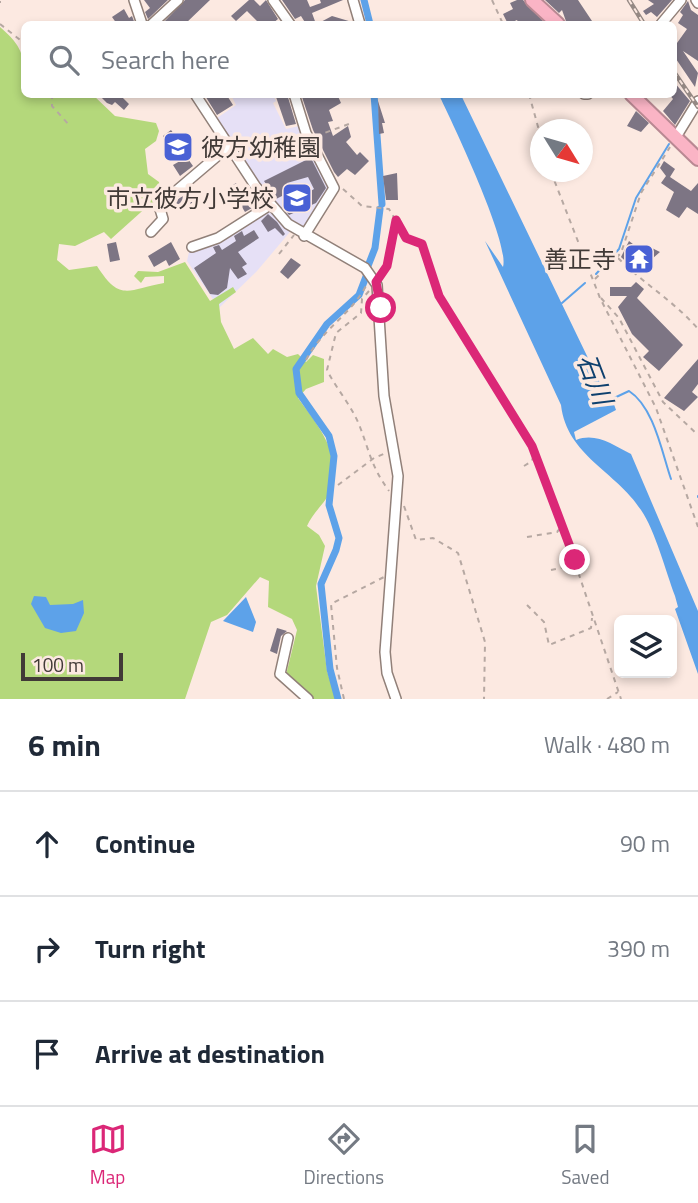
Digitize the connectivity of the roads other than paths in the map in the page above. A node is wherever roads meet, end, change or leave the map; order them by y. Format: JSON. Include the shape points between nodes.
{"nodes":[{"id":1,"x":134,"y":0,"type":"edge"},
{"id":2,"x":178,"y":0,"type":"edge"},
{"id":3,"x":353,"y":0,"type":"edge"},
{"id":4,"x":532,"y":0,"type":"edge"},
{"id":5,"x":681,"y":0,"type":"edge"},
{"id":6,"x":278,"y":2,"type":"edge"},
{"id":7,"x":141,"y":21,"type":"edge"},
{"id":8,"x":155,"y":21,"type":"edge"},
{"id":9,"x":288,"y":21,"type":"edge"},
{"id":10,"x":359,"y":21,"type":"edge"},
{"id":11,"x":555,"y":21,"type":"edge"},
{"id":12,"x":664,"y":21,"type":"edge"},
{"id":13,"x":198,"y":98,"type":"edge"},
{"id":14,"x":294,"y":98,"type":"edge"},
{"id":15,"x":635,"y":98,"type":"edge"},
{"id":16,"x":698,"y":102,"type":"edge"},
{"id":17,"x":676,"y":137,"type":"junction"},
{"id":18,"x":229,"y":146,"type":"junction"},
{"id":19,"x":698,"y":159,"type":"edge"},
{"id":20,"x":270,"y":205,"type":"junction"},
{"id":21,"x":151,"y":232,"type":"dead end"},
{"id":22,"x":301,"y":234,"type":"junction"},
{"id":23,"x":192,"y":247,"type":"dead end"},
{"id":24,"x":288,"y":638,"type":"dead end"},
{"id":25,"x":308,"y":699,"type":"edge"},
{"id":26,"x":396,"y":699,"type":"edge"}],
"edges":[{"from":1,"to":7,"type":"street"},
{"from":2,"to":8,"type":"street"},
{"from":3,"to":10,"type":"street"},
{"from":4,"to":11,"type":"highway"},
{"from":5,"to":12,"type":"street"},
{"from":6,"to":9,"type":"street"},
{"from":13,"to":18,"type":"street"},
{"from":14,"to":22,"type":"street","via":[[308,139],[333,185],[332,194]]},
{"from":15,"to":17,"type":"highway"},
{"from":16,"to":17,"type":"street"},
{"from":17,"to":19,"type":"highway"},
{"from":18,"to":20,"type":"street"},
{"from":18,"to":21,"type":"street","via":[[169,197],[160,209],[163,219]]},
{"from":20,"to":22,"type":"street"},
{"from":20,"to":23,"type":"street","via":[[235,229]]},
{"from":22,"to":26,"type":"street","via":[[350,259],[376,282],[397,491],[386,663]]},
{"from":24,"to":25,"type":"street","via":[[280,674]]}]}
